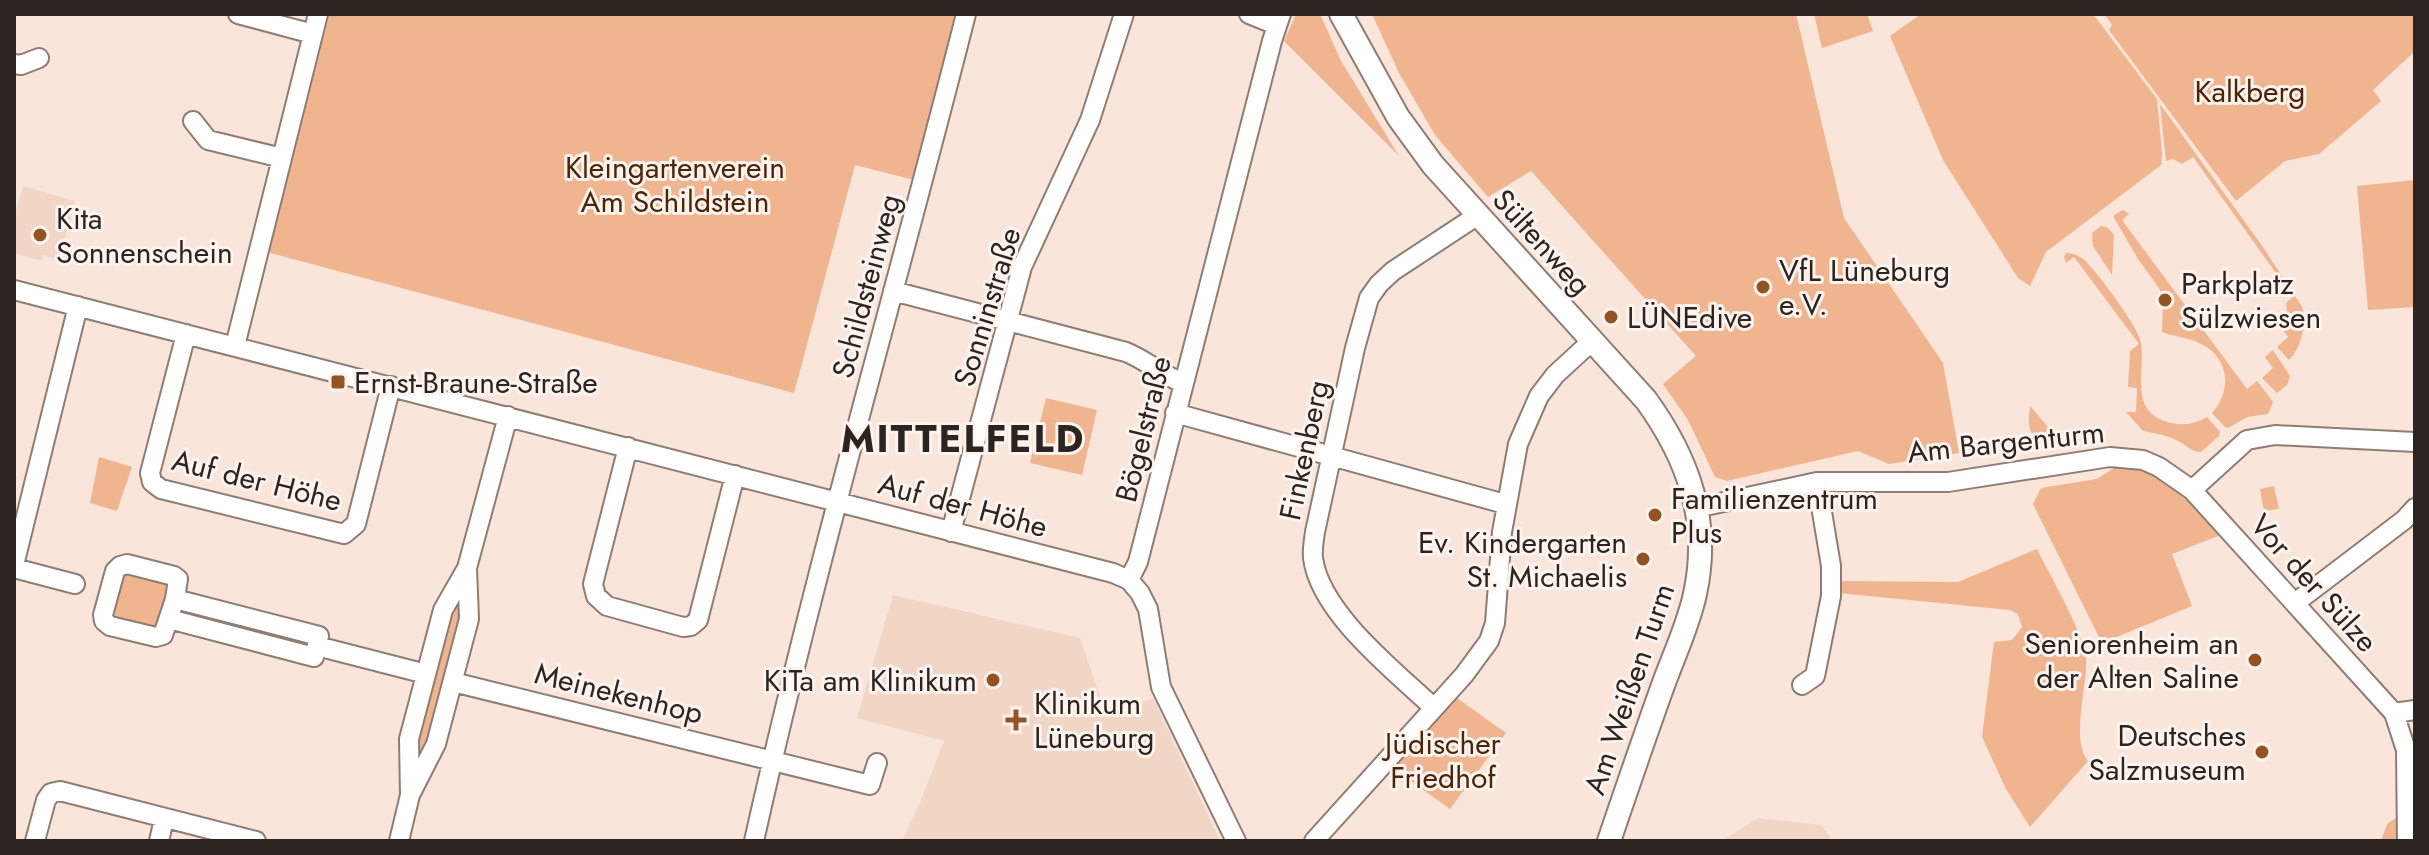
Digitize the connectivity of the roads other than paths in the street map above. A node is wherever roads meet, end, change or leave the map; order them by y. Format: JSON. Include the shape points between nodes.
{"nodes":[{"id":1,"x":238,"y":14,"type":"edge"},
{"id":2,"x":318,"y":14,"type":"edge"},
{"id":3,"x":966,"y":14,"type":"edge"},
{"id":4,"x":1124,"y":14,"type":"edge"},
{"id":5,"x":1249,"y":14,"type":"edge"},
{"id":6,"x":1341,"y":14,"type":"edge"},
{"id":7,"x":1279,"y":20,"type":"edge"},
{"id":8,"x":313,"y":34,"type":"junction"},
{"id":9,"x":39,"y":58,"type":"dead end"},
{"id":10,"x":14,"y":64,"type":"edge"},
{"id":11,"x":193,"y":121,"type":"dead end"},
{"id":12,"x":282,"y":158,"type":"junction"},
{"id":13,"x":1478,"y":215,"type":"junction"},
{"id":14,"x":14,"y":290,"type":"edge"},
{"id":15,"x":893,"y":291,"type":"junction"},
{"id":16,"x":78,"y":306,"type":"junction"},
{"id":17,"x":1008,"y":320,"type":"junction"},
{"id":18,"x":186,"y":334,"type":"junction"},
{"id":19,"x":1592,"y":341,"type":"junction"},
{"id":20,"x":235,"y":346,"type":"junction"},
{"id":21,"x":1183,"y":383,"type":"junction"},
{"id":22,"x":391,"y":386,"type":"junction"},
{"id":23,"x":1175,"y":413,"type":"junction"},
{"id":24,"x":508,"y":416,"type":"junction"},
{"id":25,"x":2415,"y":442,"type":"edge"},
{"id":26,"x":628,"y":447,"type":"junction"},
{"id":27,"x":1331,"y":454,"type":"junction"},
{"id":28,"x":735,"y":475,"type":"junction"},
{"id":29,"x":1817,"y":482,"type":"junction"},
{"id":30,"x":2192,"y":490,"type":"junction"},
{"id":31,"x":837,"y":501,"type":"junction"},
{"id":32,"x":1505,"y":504,"type":"junction"},
{"id":33,"x":1696,"y":508,"type":"junction"},
{"id":34,"x":2415,"y":508,"type":"edge"},
{"id":35,"x":951,"y":532,"type":"junction"},
{"id":36,"x":14,"y":566,"type":"edge"},
{"id":37,"x":467,"y":568,"type":"junction"},
{"id":38,"x":1129,"y":580,"type":"junction"},
{"id":39,"x":109,"y":593,"type":"junction"},
{"id":40,"x":175,"y":599,"type":"junction"},
{"id":41,"x":2295,"y":603,"type":"junction"},
{"id":42,"x":169,"y":619,"type":"junction"},
{"id":43,"x":317,"y":646,"type":"junction"},
{"id":44,"x":426,"y":674,"type":"junction"},
{"id":45,"x":453,"y":682,"type":"junction"},
{"id":46,"x":1802,"y":685,"type":"dead end"},
{"id":47,"x":1434,"y":708,"type":"junction"},
{"id":48,"x":2415,"y":710,"type":"edge"},
{"id":49,"x":2394,"y":713,"type":"junction"},
{"id":50,"x":772,"y":760,"type":"junction"},
{"id":51,"x":877,"y":763,"type":"dead end"},
{"id":52,"x":410,"y":795,"type":"junction"},
{"id":53,"x":164,"y":819,"type":"junction"},
{"id":54,"x":2409,"y":837,"type":"edge"},
{"id":55,"x":35,"y":841,"type":"edge"},
{"id":56,"x":159,"y":841,"type":"edge"},
{"id":57,"x":256,"y":841,"type":"edge"},
{"id":58,"x":399,"y":841,"type":"edge"},
{"id":59,"x":754,"y":841,"type":"edge"},
{"id":60,"x":1236,"y":841,"type":"edge"},
{"id":61,"x":1314,"y":841,"type":"edge"},
{"id":62,"x":1609,"y":841,"type":"edge"}],
"edges":[{"from":1,"to":8,"type":"street"},
{"from":2,"to":8,"type":"street"},
{"from":3,"to":15,"type":"street","name":"Schildsteinweg"},
{"from":4,"to":17,"type":"street","name":"Sonninstraße","via":[[1090,120],[1030,249]]},
{"from":5,"to":7,"type":"street"},
{"from":6,"to":13,"type":"main road","name":"Sültenweg","via":[[1398,117]]},
{"from":7,"to":21,"type":"street","name":"Bögelstraße"},
{"from":8,"to":12,"type":"street"},
{"from":9,"to":10,"type":"street"},
{"from":11,"to":12,"type":"street","via":[[208,140]]},
{"from":12,"to":20,"type":"street"},
{"from":13,"to":19,"type":"main road","name":"Sültenweg"},
{"from":13,"to":27,"type":"street","name":"Finkenberg","via":[[1393,271],[1369,298]]},
{"from":14,"to":16,"type":"street","name":"Auf der Höhe"},
{"from":15,"to":17,"type":"street"},
{"from":15,"to":31,"type":"street","name":"Schildsteinweg"},
{"from":16,"to":18,"type":"street","name":"Auf der Höhe"},
{"from":16,"to":36,"type":"street"},
{"from":17,"to":21,"type":"street","via":[[1126,352]]},
{"from":17,"to":35,"type":"street","name":"Sonninstraße"},
{"from":18,"to":20,"type":"street","name":"Auf der Höhe"},
{"from":18,"to":22,"type":"street","name":"Auf der Höhe","via":[[150,473],[161,489],[344,534],[356,524]]},
{"from":19,"to":32,"type":"street","via":[[1539,396],[1518,444]]},
{"from":19,"to":33,"type":"main road","name":"Sültenweg","via":[[1664,425],[1684,461]]},
{"from":20,"to":22,"type":"street","name":"Auf der Höhe"},
{"from":21,"to":23,"type":"street","name":"Bögelstraße"},
{"from":22,"to":24,"type":"street","name":"Auf der Höhe"},
{"from":23,"to":27,"type":"street"},
{"from":23,"to":38,"type":"street","name":"Bögelstraße"},
{"from":24,"to":26,"type":"street","name":"Auf der Höhe"},
{"from":24,"to":37,"type":"street"},
{"from":25,"to":30,"type":"street","via":[[2255,437]]},
{"from":26,"to":28,"type":"street","name":"Auf der Höhe"},
{"from":26,"to":28,"type":"street","via":[[593,584],[596,596],[607,606],[683,627],[698,620]]},
{"from":27,"to":32,"type":"street"},
{"from":27,"to":47,"type":"street","name":"Finkenberg","via":[[1315,532],[1318,578],[1345,622]]},
{"from":28,"to":31,"type":"street","name":"Auf der Höhe"},
{"from":29,"to":30,"type":"street","name":"Am Bargenturm","via":[[1948,482],[2110,457],[2143,460]]},
{"from":29,"to":33,"type":"street","name":"Am Bargenturm"},
{"from":29,"to":46,"type":"street","via":[[1831,596],[1815,676]]},
{"from":30,"to":41,"type":"street","name":"Vor der Sülze"},
{"from":31,"to":35,"type":"street","name":"Auf der Höhe"},
{"from":31,"to":50,"type":"street","name":"Schildsteinweg"},
{"from":32,"to":47,"type":"street","via":[[1495,623],[1478,658]]},
{"from":33,"to":62,"type":"main road","name":"Am Weißen Turm","via":[[1700,544],[1695,596]]},
{"from":34,"to":41,"type":"street"},
{"from":35,"to":38,"type":"street","name":"Auf der Höhe"},
{"from":36,"to":39,"type":"street"},
{"from":37,"to":44,"type":"street","via":[[443,610]]},
{"from":37,"to":45,"type":"street","via":[[469,619]]},
{"from":38,"to":60,"type":"street","via":[[1148,609],[1161,687]]},
{"from":39,"to":40,"type":"street","via":[[115,571],[127,564],[174,576],[179,583]]},
{"from":39,"to":42,"type":"street","via":[[103,615],[110,626],[156,637],[163,635]]},
{"from":40,"to":42,"type":"street"},
{"from":40,"to":43,"type":"street","via":[[319,636]]},
{"from":41,"to":49,"type":"street","name":"Vor der Sülze"},
{"from":42,"to":43,"type":"street","via":[[314,657]]},
{"from":43,"to":44,"type":"street"},
{"from":44,"to":52,"type":"street","via":[[409,739]]},
{"from":45,"to":50,"type":"street","name":"Meinekenhop"},
{"from":45,"to":52,"type":"street","via":[[436,744]]},
{"from":47,"to":61,"type":"street"},
{"from":48,"to":49,"type":"street"},
{"from":49,"to":54,"type":"street","via":[[2406,750]]},
{"from":50,"to":51,"type":"street","via":[[870,785]]},
{"from":50,"to":59,"type":"street","name":"Schildsteinweg"},
{"from":52,"to":58,"type":"street"},
{"from":53,"to":55,"type":"street","via":[[60,791],[46,800]]},
{"from":53,"to":56,"type":"street"},
{"from":53,"to":57,"type":"street"}]}
